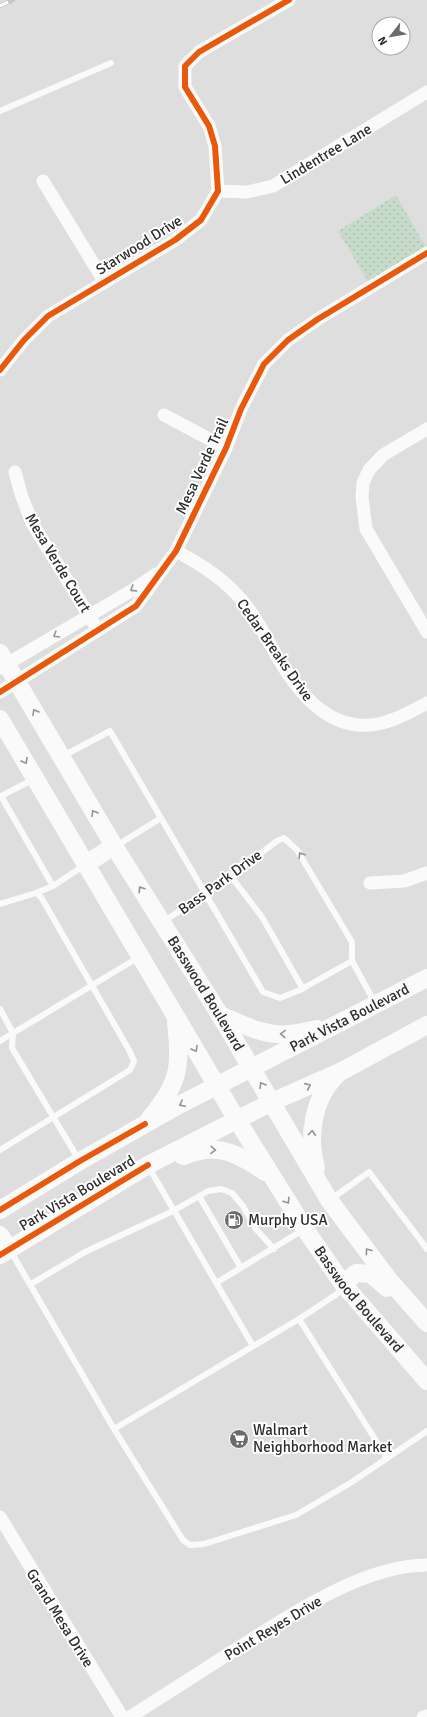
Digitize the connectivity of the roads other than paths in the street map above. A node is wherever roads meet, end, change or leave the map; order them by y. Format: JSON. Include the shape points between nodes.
{"nodes":[{"id":1,"x":289,"y":0,"type":"edge"},
{"id":2,"x":111,"y":64,"type":"dead end"},
{"id":3,"x":427,"y":92,"type":"edge"},
{"id":4,"x":0,"y":111,"type":"edge"},
{"id":5,"x":43,"y":181,"type":"dead end"},
{"id":6,"x":218,"y":191,"type":"junction"},
{"id":7,"x":427,"y":253,"type":"edge"},
{"id":8,"x":104,"y":282,"type":"junction"},
{"id":9,"x":0,"y":370,"type":"edge"},
{"id":10,"x":164,"y":415,"type":"dead end"},
{"id":11,"x":427,"y":429,"type":"edge"},
{"id":12,"x":226,"y":448,"type":"junction"},
{"id":13,"x":15,"y":472,"type":"dead end"},
{"id":14,"x":176,"y":551,"type":"junction"},
{"id":15,"x":166,"y":567,"type":"junction"},
{"id":16,"x":89,"y":615,"type":"junction"},
{"id":17,"x":98,"y":630,"type":"junction"},
{"id":18,"x":427,"y":632,"type":"edge"},
{"id":19,"x":2,"y":662,"type":"edge"},
{"id":20,"x":17,"y":681,"type":"junction"},
{"id":21,"x":0,"y":692,"type":"edge"},
{"id":22,"x":427,"y":702,"type":"edge"},
{"id":23,"x":0,"y":719,"type":"edge"},
{"id":24,"x":61,"y":757,"type":"junction"},
{"id":25,"x":35,"y":778,"type":"junction"},
{"id":26,"x":1,"y":796,"type":"edge"},
{"id":27,"x":161,"y":818,"type":"junction"},
{"id":28,"x":114,"y":846,"type":"junction"},
{"id":29,"x":86,"y":864,"type":"junction"},
{"id":30,"x":427,"y":873,"type":"edge"},
{"id":31,"x":230,"y":875,"type":"junction"},
{"id":32,"x":370,"y":883,"type":"dead end"},
{"id":33,"x":53,"y":886,"type":"junction"},
{"id":34,"x":36,"y":893,"type":"junction"},
{"id":35,"x":206,"y":894,"type":"junction"},
{"id":36,"x":0,"y":904,"type":"edge"},
{"id":37,"x":162,"y":922,"type":"junction"},
{"id":38,"x":140,"y":956,"type":"junction"},
{"id":39,"x":352,"y":960,"type":"junction"},
{"id":40,"x":427,"y":978,"type":"edge"},
{"id":41,"x":92,"y":986,"type":"junction"},
{"id":42,"x":303,"y":989,"type":"junction"},
{"id":43,"x":376,"y":1004,"type":"junction"},
{"id":44,"x":0,"y":1009,"type":"edge"},
{"id":45,"x":175,"y":1015,"type":"junction"},
{"id":46,"x":220,"y":1015,"type":"junction"},
{"id":47,"x":427,"y":1025,"type":"edge"},
{"id":48,"x":336,"y":1026,"type":"junction"},
{"id":49,"x":13,"y":1033,"type":"junction"},
{"id":50,"x":0,"y":1041,"type":"edge"},
{"id":51,"x":252,"y":1068,"type":"junction"},
{"id":52,"x":342,"y":1071,"type":"junction"},
{"id":53,"x":217,"y":1086,"type":"junction"},
{"id":54,"x":272,"y":1102,"type":"junction"},
{"id":55,"x":54,"y":1117,"type":"junction"},
{"id":56,"x":237,"y":1120,"type":"junction"},
{"id":57,"x":145,"y":1124,"type":"junction"},
{"id":58,"x":0,"y":1150,"type":"edge"},
{"id":59,"x":80,"y":1161,"type":"junction"},
{"id":60,"x":148,"y":1165,"type":"junction"},
{"id":61,"x":270,"y":1175,"type":"junction"},
{"id":62,"x":320,"y":1184,"type":"junction"},
{"id":63,"x":199,"y":1196,"type":"junction"},
{"id":64,"x":329,"y":1200,"type":"junction"},
{"id":65,"x":0,"y":1210,"type":"edge"},
{"id":66,"x":173,"y":1211,"type":"junction"},
{"id":67,"x":305,"y":1229,"type":"junction"},
{"id":68,"x":3,"y":1246,"type":"edge"},
{"id":69,"x":274,"y":1249,"type":"junction"},
{"id":70,"x":427,"y":1249,"type":"edge"},
{"id":71,"x":241,"y":1268,"type":"junction"},
{"id":72,"x":216,"y":1283,"type":"junction"},
{"id":73,"x":31,"y":1284,"type":"junction"},
{"id":74,"x":344,"y":1284,"type":"junction"},
{"id":75,"x":299,"y":1318,"type":"junction"},
{"id":76,"x":425,"y":1320,"type":"edge"},
{"id":77,"x":253,"y":1346,"type":"junction"},
{"id":78,"x":427,"y":1381,"type":"edge"},
{"id":79,"x":114,"y":1429,"type":"junction"},
{"id":80,"x":427,"y":1431,"type":"edge"},
{"id":81,"x":387,"y":1458,"type":"junction"},
{"id":82,"x":0,"y":1518,"type":"edge"},
{"id":83,"x":427,"y":1565,"type":"edge"},
{"id":84,"x":427,"y":1716,"type":"edge"},
{"id":85,"x":122,"y":1717,"type":"edge"},
{"id":86,"x":130,"y":1717,"type":"edge"},
{"id":87,"x":423,"y":1717,"type":"edge"}],
"edges":[{"from":1,"to":6,"type":"street","via":[[199,52],[185,66],[185,87],[209,126],[215,146]]},
{"from":2,"to":4,"type":"lane"},
{"from":3,"to":6,"type":"street","name":"Lindentree Lane","via":[[273,186],[247,192]]},
{"from":5,"to":8,"type":"street"},
{"from":6,"to":8,"type":"street","name":"Starwood Drive","via":[[201,220],[175,240]]},
{"from":7,"to":12,"type":"street","name":"Mesa Verde Trail","via":[[288,340],[264,364],[241,409]]},
{"from":8,"to":9,"type":"street","name":"Starwood Drive","via":[[48,316]]},
{"from":10,"to":12,"type":"street"},
{"from":11,"to":18,"type":"street","via":[[383,456],[368,470],[362,497],[366,529]]},
{"from":12,"to":14,"type":"street","name":"Mesa Verde Trail"},
{"from":13,"to":16,"type":"street","name":"Mesa Verde Court","via":[[32,523]]},
{"from":14,"to":15,"type":"street","name":"Mesa Verde Trail"},
{"from":14,"to":22,"type":"street","name":"Cedar Breaks Drive","via":[[210,570],[233,590],[255,618],[299,690],[314,706],[331,718],[371,725],[387,722]]},
{"from":15,"to":16,"type":"street","name":"Mesa Verde Trail","one_way":true},
{"from":15,"to":17,"type":"street","name":"Mesa Verde Trail","via":[[136,606]]},
{"from":16,"to":17,"type":"street","name":"Mesa Verde Court"},
{"from":16,"to":19,"type":"street","name":"Mesa Verde Trail","one_way":true},
{"from":17,"to":20,"type":"street","name":"Mesa Verde Trail"},
{"from":19,"to":20,"type":"main road","name":"Basswood Boulevard"},
{"from":20,"to":21,"type":"street","name":"Mesa Verde Trail"},
{"from":24,"to":20,"type":"main road","name":"Basswood Boulevard","one_way":true},
{"from":23,"to":25,"type":"main road","name":"Basswood Boulevard","one_way":true},
{"from":24,"to":27,"type":"lane","via":[[110,731]]},
{"from":28,"to":24,"type":"main road","name":"Basswood Boulevard","one_way":true},
{"from":25,"to":26,"type":"lane"},
{"from":25,"to":29,"type":"main road","name":"Basswood Boulevard"},
{"from":26,"to":33,"type":"lane"},
{"from":27,"to":28,"type":"lane"},
{"from":27,"to":35,"type":"lane"},
{"from":28,"to":29,"type":"main road"},
{"from":37,"to":28,"type":"main road","name":"Basswood Boulevard","one_way":true},
{"from":29,"to":33,"type":"lane"},
{"from":29,"to":38,"type":"main road","name":"Basswood Boulevard"},
{"from":30,"to":32,"type":"street","via":[[404,882]]},
{"from":31,"to":35,"type":"lane","name":"Bass Park Drive"},
{"from":39,"to":31,"type":"lane","name":"Bass Park Drive","one_way":true,"via":[[352,942],[291,842],[284,838],[277,840]]},
{"from":31,"to":42,"type":"lane","via":[[262,917]]},
{"from":33,"to":34,"type":"lane"},
{"from":34,"to":36,"type":"lane"},
{"from":34,"to":41,"type":"lane","via":[[41,897]]},
{"from":35,"to":37,"type":"lane","name":"Bass Park Drive"},
{"from":35,"to":42,"type":"lane","via":[[263,992],[280,998]]},
{"from":37,"to":46,"type":"main road","name":"Basswood Boulevard"},
{"from":38,"to":41,"type":"lane"},
{"from":38,"to":45,"type":"main road","name":"Basswood Boulevard"},
{"from":39,"to":42,"type":"lane"},
{"from":39,"to":43,"type":"lane"},
{"from":40,"to":43,"type":"main road","name":"Park Vista Boulevard"},
{"from":41,"to":49,"type":"lane"},
{"from":41,"to":55,"type":"lane","via":[[134,1061],[130,1070]]},
{"from":43,"to":48,"type":"main road","name":"Park Vista Boulevard"},
{"from":44,"to":49,"type":"lane"},
{"from":45,"to":53,"type":"main road","name":"Basswood Boulevard","one_way":true},
{"from":45,"to":57,"type":"main road","via":[[179,1055],[177,1071],[162,1105]]},
{"from":48,"to":46,"type":"main road","one_way":true,"via":[[288,1035],[251,1029]]},
{"from":46,"to":51,"type":"main road","name":"Basswood Boulevard"},
{"from":47,"to":52,"type":"main road","name":"Park Vista Boulevard"},
{"from":48,"to":51,"type":"main road","name":"Park Vista Boulevard"},
{"from":49,"to":50,"type":"lane"},
{"from":49,"to":55,"type":"lane","via":[[12,1048]]},
{"from":51,"to":53,"type":"main road","name":"Park Vista Boulevard"},
{"from":54,"to":51,"type":"main road","name":"Basswood Boulevard","one_way":true},
{"from":54,"to":52,"type":"main road","name":"Park Vista Boulevard","one_way":true},
{"from":62,"to":52,"type":"main road","one_way":true,"via":[[312,1155],[312,1130],[318,1105],[328,1083]]},
{"from":53,"to":56,"type":"main road","name":"Basswood Boulevard"},
{"from":53,"to":57,"type":"main road","name":"Park Vista Boulevard","one_way":true},
{"from":54,"to":56,"type":"main road","name":"Park Vista Boulevard"},
{"from":54,"to":62,"type":"main road","name":"Basswood Boulevard"},
{"from":55,"to":58,"type":"lane"},
{"from":55,"to":59,"type":"lane"},
{"from":56,"to":60,"type":"main road","name":"Park Vista Boulevard"},
{"from":56,"to":61,"type":"main road","name":"Basswood Boulevard"},
{"from":57,"to":59,"type":"main road","name":"Park Vista Boulevard"},
{"from":59,"to":65,"type":"main road","name":"Park Vista Boulevard"},
{"from":60,"to":61,"type":"main road","one_way":true,"via":[[205,1150],[221,1151],[238,1155]]},
{"from":60,"to":66,"type":"lane"},
{"from":60,"to":68,"type":"main road","name":"Park Vista Boulevard"},
{"from":61,"to":67,"type":"main road","name":"Basswood Boulevard","one_way":true},
{"from":62,"to":64,"type":"main road","name":"Basswood Boulevard"},
{"from":63,"to":66,"type":"lane"},
{"from":63,"to":69,"type":"lane","via":[[208,1191],[221,1189],[232,1193],[256,1229]]},
{"from":63,"to":71,"type":"lane"},
{"from":64,"to":70,"type":"lane","via":[[369,1172]]},
{"from":76,"to":64,"type":"main road","name":"Basswood Boulevard","one_way":true,"via":[[390,1280]]},
{"from":66,"to":72,"type":"lane"},
{"from":66,"to":73,"type":"lane","via":[[85,1252]]},
{"from":67,"to":69,"type":"lane"},
{"from":67,"to":74,"type":"main road","name":"Basswood Boulevard"},
{"from":68,"to":73,"type":"lane"},
{"from":69,"to":71,"type":"lane"},
{"from":71,"to":72,"type":"lane"},
{"from":72,"to":77,"type":"lane"},
{"from":73,"to":79,"type":"lane"},
{"from":74,"to":75,"type":"lane","via":[[337,1294]]},
{"from":74,"to":76,"type":"main road","via":[[356,1273],[371,1274],[388,1289],[417,1324]]},
{"from":74,"to":78,"type":"main road","name":"Basswood Boulevard"},
{"from":75,"to":77,"type":"lane"},
{"from":75,"to":81,"type":"lane"},
{"from":77,"to":79,"type":"lane"},
{"from":79,"to":81,"type":"lane","via":[[183,1540],[190,1545],[204,1544],[296,1515]]},
{"from":80,"to":81,"type":"lane"},
{"from":82,"to":85,"type":"street","name":"Grand Mesa Drive"},
{"from":83,"to":86,"type":"street","name":"Point Reyes Drive","via":[[400,1568],[333,1592],[275,1624]]},
{"from":84,"to":87,"type":"street"}]}
